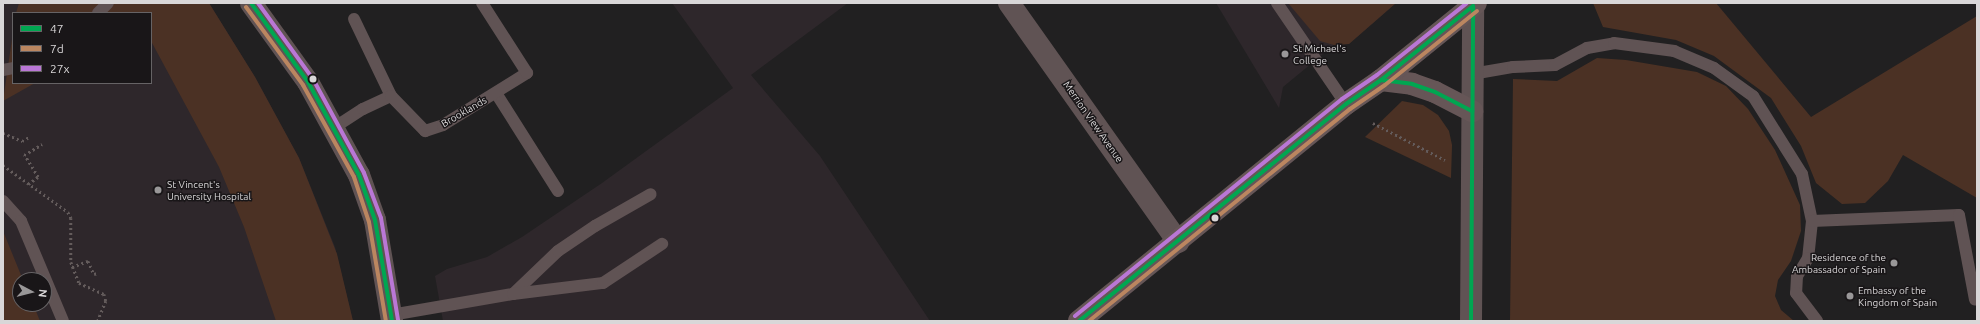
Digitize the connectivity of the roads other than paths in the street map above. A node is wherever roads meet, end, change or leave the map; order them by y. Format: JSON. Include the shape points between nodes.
{"nodes":[{"id":1,"x":108,"y":3,"type":"edge"},
{"id":2,"x":251,"y":3,"type":"edge"},
{"id":3,"x":482,"y":3,"type":"edge"},
{"id":4,"x":1009,"y":3,"type":"edge"},
{"id":5,"x":1277,"y":3,"type":"edge"},
{"id":6,"x":1474,"y":4,"type":"edge"},
{"id":7,"x":99,"y":12,"type":"edge"},
{"id":8,"x":354,"y":19,"type":"dead end"},
{"id":9,"x":1472,"y":74,"type":"junction"},
{"id":10,"x":1381,"y":80,"type":"junction"},
{"id":11,"x":496,"y":93,"type":"junction"},
{"id":12,"x":391,"y":96,"type":"junction"},
{"id":13,"x":1346,"y":104,"type":"junction"},
{"id":14,"x":1472,"y":111,"type":"junction"},
{"id":15,"x":335,"y":127,"type":"junction"},
{"id":16,"x":558,"y":191,"type":"dead end"},
{"id":17,"x":651,"y":194,"type":"dead end"},
{"id":18,"x":3,"y":201,"type":"edge"},
{"id":19,"x":1812,"y":221,"type":"junction"},
{"id":20,"x":1178,"y":242,"type":"junction"},
{"id":21,"x":662,"y":244,"type":"dead end"},
{"id":22,"x":513,"y":294,"type":"junction"},
{"id":23,"x":1975,"y":300,"type":"dead end"},
{"id":24,"x":392,"y":318,"type":"edge"},
{"id":25,"x":63,"y":321,"type":"edge"},
{"id":26,"x":1079,"y":321,"type":"edge"},
{"id":27,"x":1471,"y":321,"type":"edge"},
{"id":28,"x":1817,"y":321,"type":"edge"}],
"edges":[{"from":1,"to":7,"type":"lane"},
{"from":2,"to":15,"type":"street","via":[[308,82]]},
{"from":3,"to":11,"type":"lane","name":"Brooklands","via":[[527,73]]},
{"from":4,"to":20,"type":"street","name":"Merrion View Avenue"},
{"from":5,"to":13,"type":"lane"},
{"from":6,"to":9,"type":"street"},
{"from":6,"to":10,"type":"main road"},
{"from":8,"to":12,"type":"lane"},
{"from":9,"to":14,"type":"street"},
{"from":9,"to":19,"type":"lane","via":[[1513,67],[1555,65],[1587,48],[1614,44],[1674,51],[1714,68],[1753,96],[1802,174]]},
{"from":10,"to":13,"type":"main road"},
{"from":10,"to":14,"type":"main road","via":[[1412,84],[1435,92]]},
{"from":11,"to":12,"type":"lane","name":"Brooklands","via":[[443,125],[425,131]]},
{"from":11,"to":16,"type":"lane","name":"Brooklands"},
{"from":12,"to":15,"type":"lane","via":[[363,109]]},
{"from":13,"to":20,"type":"main road"},
{"from":14,"to":27,"type":"street"},
{"from":15,"to":24,"type":"street","via":[[359,176],[375,220]]},
{"from":17,"to":22,"type":"lane","via":[[558,251]]},
{"from":18,"to":25,"type":"lane","via":[[15,212]]},
{"from":19,"to":23,"type":"lane","via":[[1959,215]]},
{"from":19,"to":28,"type":"lane","via":[[1808,258],[1797,276],[1796,293]]},
{"from":20,"to":26,"type":"main road"},
{"from":21,"to":22,"type":"lane","via":[[603,283]]},
{"from":22,"to":24,"type":"lane"}]}
